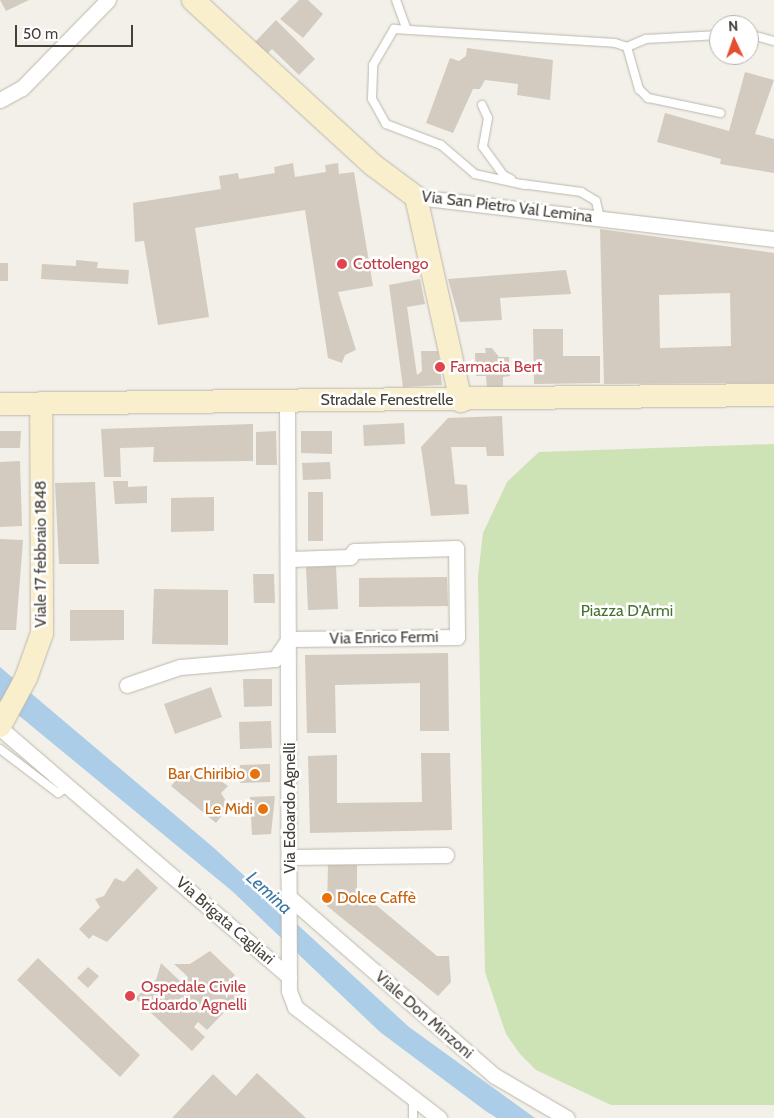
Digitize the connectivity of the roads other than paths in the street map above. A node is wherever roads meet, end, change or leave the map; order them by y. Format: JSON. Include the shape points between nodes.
{"nodes":[{"id":1,"x":108,"y":0,"type":"edge"},
{"id":2,"x":193,"y":0,"type":"edge"},
{"id":3,"x":396,"y":0,"type":"edge"},
{"id":4,"x":406,"y":27,"type":"junction"},
{"id":5,"x":709,"y":36,"type":"edge"},
{"id":6,"x":759,"y":37,"type":"edge"},
{"id":7,"x":774,"y":41,"type":"edge"},
{"id":8,"x":627,"y":47,"type":"junction"},
{"id":9,"x":0,"y":100,"type":"edge"},
{"id":10,"x":482,"y":105,"type":"dead end"},
{"id":11,"x":720,"y":113,"type":"dead end"},
{"id":12,"x":525,"y":185,"type":"junction"},
{"id":13,"x":416,"y":197,"type":"junction"},
{"id":14,"x":600,"y":218,"type":"junction"},
{"id":15,"x":774,"y":239,"type":"edge"},
{"id":16,"x":774,"y":395,"type":"edge"},
{"id":17,"x":287,"y":399,"type":"junction"},
{"id":18,"x":461,"y":401,"type":"junction"},
{"id":19,"x":41,"y":403,"type":"junction"},
{"id":20,"x":0,"y":404,"type":"edge"},
{"id":21,"x":289,"y":559,"type":"junction"},
{"id":22,"x":289,"y":639,"type":"junction"},
{"id":23,"x":127,"y":685,"type":"dead end"},
{"id":24,"x":2,"y":723,"type":"edge"},
{"id":25,"x":0,"y":749,"type":"edge"},
{"id":26,"x":69,"y":786,"type":"junction"},
{"id":27,"x":446,"y":855,"type":"dead end"},
{"id":28,"x":291,"y":857,"type":"junction"},
{"id":29,"x":290,"y":898,"type":"junction"},
{"id":30,"x":289,"y":977,"type":"junction"},
{"id":31,"x":413,"y":1098,"type":"junction"},
{"id":32,"x":413,"y":1118,"type":"edge"},
{"id":33,"x":439,"y":1118,"type":"edge"},
{"id":34,"x":567,"y":1118,"type":"edge"}],
"edges":[{"from":1,"to":9,"type":"street","via":[[22,88]]},
{"from":2,"to":13,"type":"street","name":"Via San Pietro Val Lemina","via":[[373,165]]},
{"from":3,"to":4,"type":"lane"},
{"from":4,"to":8,"type":"lane","via":[[518,39],[598,41]]},
{"from":4,"to":12,"type":"lane","via":[[394,29],[373,66],[372,99],[386,124],[440,145],[475,174]]},
{"from":5,"to":8,"type":"lane","via":[[646,39]]},
{"from":6,"to":7,"type":"lane"},
{"from":8,"to":11,"type":"lane","via":[[639,89],[648,98]]},
{"from":10,"to":12,"type":"lane","via":[[488,118],[482,148],[503,175]]},
{"from":12,"to":14,"type":"lane","via":[[581,192],[596,201]]},
{"from":13,"to":14,"type":"street","name":"Via San Pietro Val Lemina"},
{"from":13,"to":18,"type":"street"},
{"from":14,"to":15,"type":"street","name":"Via San Pietro Val Lemina"},
{"from":16,"to":18,"type":"street","name":"Stradale Fenestrelle"},
{"from":17,"to":18,"type":"street","name":"Stradale Fenestrelle"},
{"from":17,"to":19,"type":"street","name":"Stradale Fenestrelle"},
{"from":17,"to":21,"type":"street","name":"Via Edoardo Agnelli"},
{"from":19,"to":20,"type":"street","name":"Stradale Fenestrelle"},
{"from":19,"to":24,"type":"street","name":"Viale 17 febbraio 1848","via":[[44,618],[26,678]]},
{"from":21,"to":22,"type":"street","name":"Via Edoardo Agnelli"},
{"from":21,"to":22,"type":"street","name":"Via Enrico Fermi","via":[[350,557],[354,550],[456,548],[457,637]]},
{"from":22,"to":23,"type":"street","via":[[275,659],[180,667]]},
{"from":22,"to":28,"type":"street","name":"Via Edoardo Agnelli"},
{"from":24,"to":26,"type":"street","name":"Via Brigata Cagliari"},
{"from":25,"to":26,"type":"lane","via":[[58,792]]},
{"from":26,"to":30,"type":"street","name":"Via Brigata Cagliari"},
{"from":27,"to":28,"type":"street"},
{"from":28,"to":29,"type":"street","name":"Via Edoardo Agnelli"},
{"from":29,"to":30,"type":"street","name":"Via Edoardo Agnelli"},
{"from":29,"to":34,"type":"street","name":"Viale Don Minzoni","via":[[495,1076]]},
{"from":30,"to":31,"type":"street","name":"Via Brigata Cagliari","via":[[295,1008]]},
{"from":31,"to":32,"type":"lane"},
{"from":31,"to":33,"type":"street","name":"Via Brigata Cagliari"}]}
